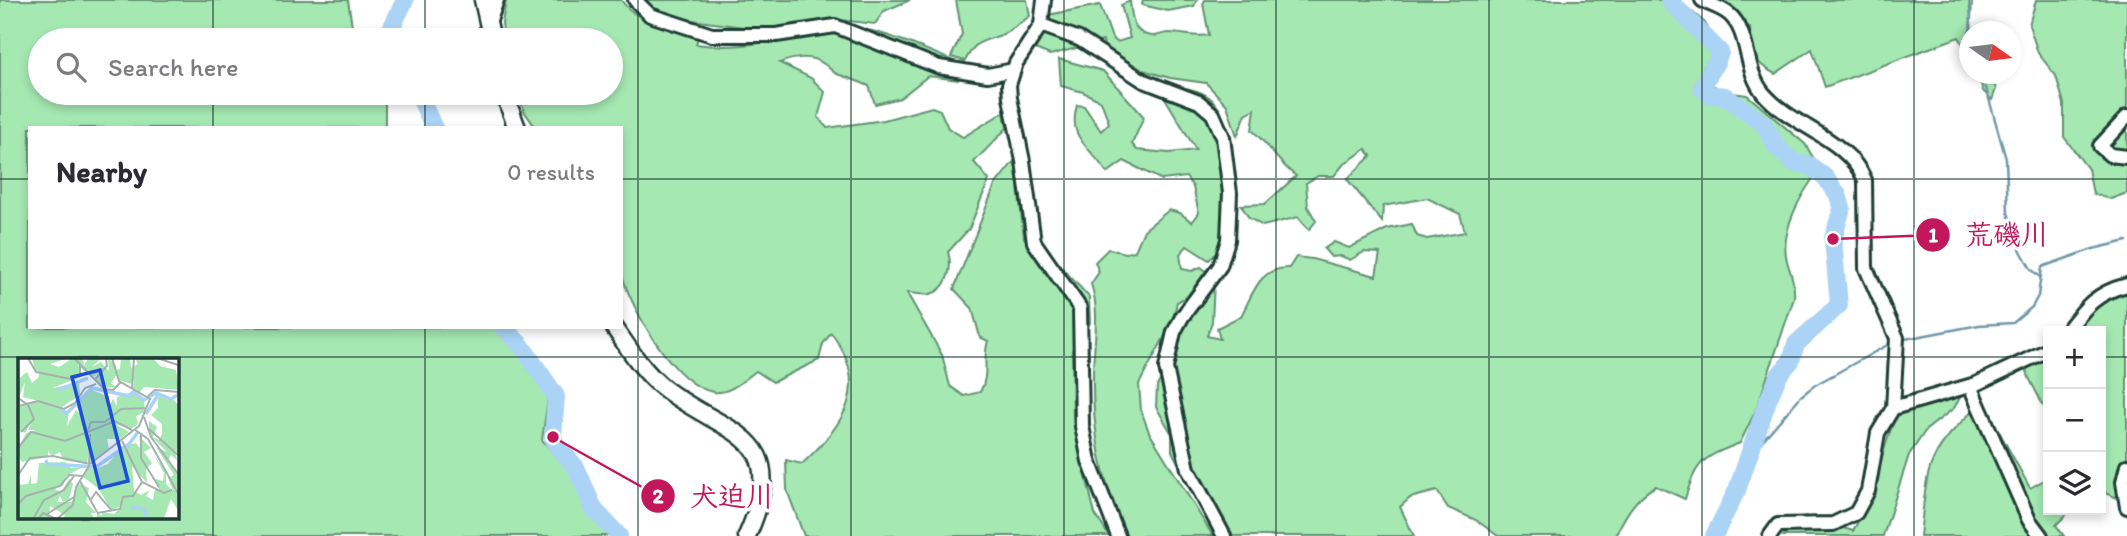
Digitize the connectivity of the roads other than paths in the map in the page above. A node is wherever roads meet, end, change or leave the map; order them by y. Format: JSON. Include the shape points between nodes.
{"nodes":[{"id":1,"x":483,"y":0,"type":"edge"},
{"id":2,"x":497,"y":0,"type":"edge"},
{"id":3,"x":635,"y":0,"type":"edge"},
{"id":4,"x":1044,"y":0,"type":"edge"},
{"id":5,"x":1702,"y":0,"type":"edge"},
{"id":6,"x":1041,"y":25,"type":"junction"},
{"id":7,"x":489,"y":28,"type":"edge"},
{"id":8,"x":491,"y":28,"type":"edge"},
{"id":9,"x":1014,"y":70,"type":"junction"},
{"id":10,"x":508,"y":105,"type":"edge"},
{"id":11,"x":2127,"y":117,"type":"edge"},
{"id":12,"x":516,"y":126,"type":"edge"},
{"id":13,"x":2127,"y":157,"type":"edge"},
{"id":14,"x":2127,"y":285,"type":"edge"},
{"id":15,"x":2071,"y":326,"type":"edge"},
{"id":16,"x":615,"y":329,"type":"edge"},
{"id":17,"x":2043,"y":352,"type":"edge"},
{"id":18,"x":1969,"y":386,"type":"junction"},
{"id":19,"x":1893,"y":408,"type":"junction"},
{"id":20,"x":2127,"y":466,"type":"edge"},
{"id":21,"x":2127,"y":507,"type":"edge"},
{"id":22,"x":747,"y":536,"type":"edge"},
{"id":23,"x":1118,"y":536,"type":"edge"},
{"id":24,"x":1224,"y":536,"type":"edge"},
{"id":25,"x":1770,"y":536,"type":"edge"},
{"id":26,"x":2041,"y":536,"type":"edge"}],
"edges":[{"from":1,"to":7,"type":"main road"},
{"from":2,"to":8,"type":"street"},
{"from":3,"to":9,"type":"street","via":[[650,15],[712,35],[776,35],[835,26],[939,67],[988,75]]},
{"from":4,"to":6,"type":"street"},
{"from":5,"to":19,"type":"street","via":[[1730,14],[1738,25],[1751,74],[1761,91],[1778,109],[1844,150],[1860,168],[1865,180],[1866,268],[1897,338]]},
{"from":6,"to":9,"type":"street"},
{"from":6,"to":24,"type":"street","via":[[1079,39],[1144,81],[1199,102],[1213,114],[1223,137],[1230,193],[1228,240],[1220,266],[1178,325],[1166,368],[1188,469]]},
{"from":9,"to":23,"type":"street","via":[[1010,98],[1034,242],[1080,308],[1082,426],[1088,461]]},
{"from":10,"to":12,"type":"main road"},
{"from":11,"to":13,"type":"street","via":[[2100,146],[2110,155]]},
{"from":14,"to":15,"type":"street","via":[[2106,290]]},
{"from":16,"to":22,"type":"main road","via":[[663,388],[721,421],[750,444],[763,487]]},
{"from":17,"to":18,"type":"street"},
{"from":18,"to":19,"type":"street"},
{"from":18,"to":26,"type":"street","via":[[2029,520]]},
{"from":19,"to":25,"type":"street","via":[[1878,433],[1868,491],[1856,513],[1833,524],[1778,525]]},
{"from":20,"to":21,"type":"street","via":[[2123,482]]}]}
